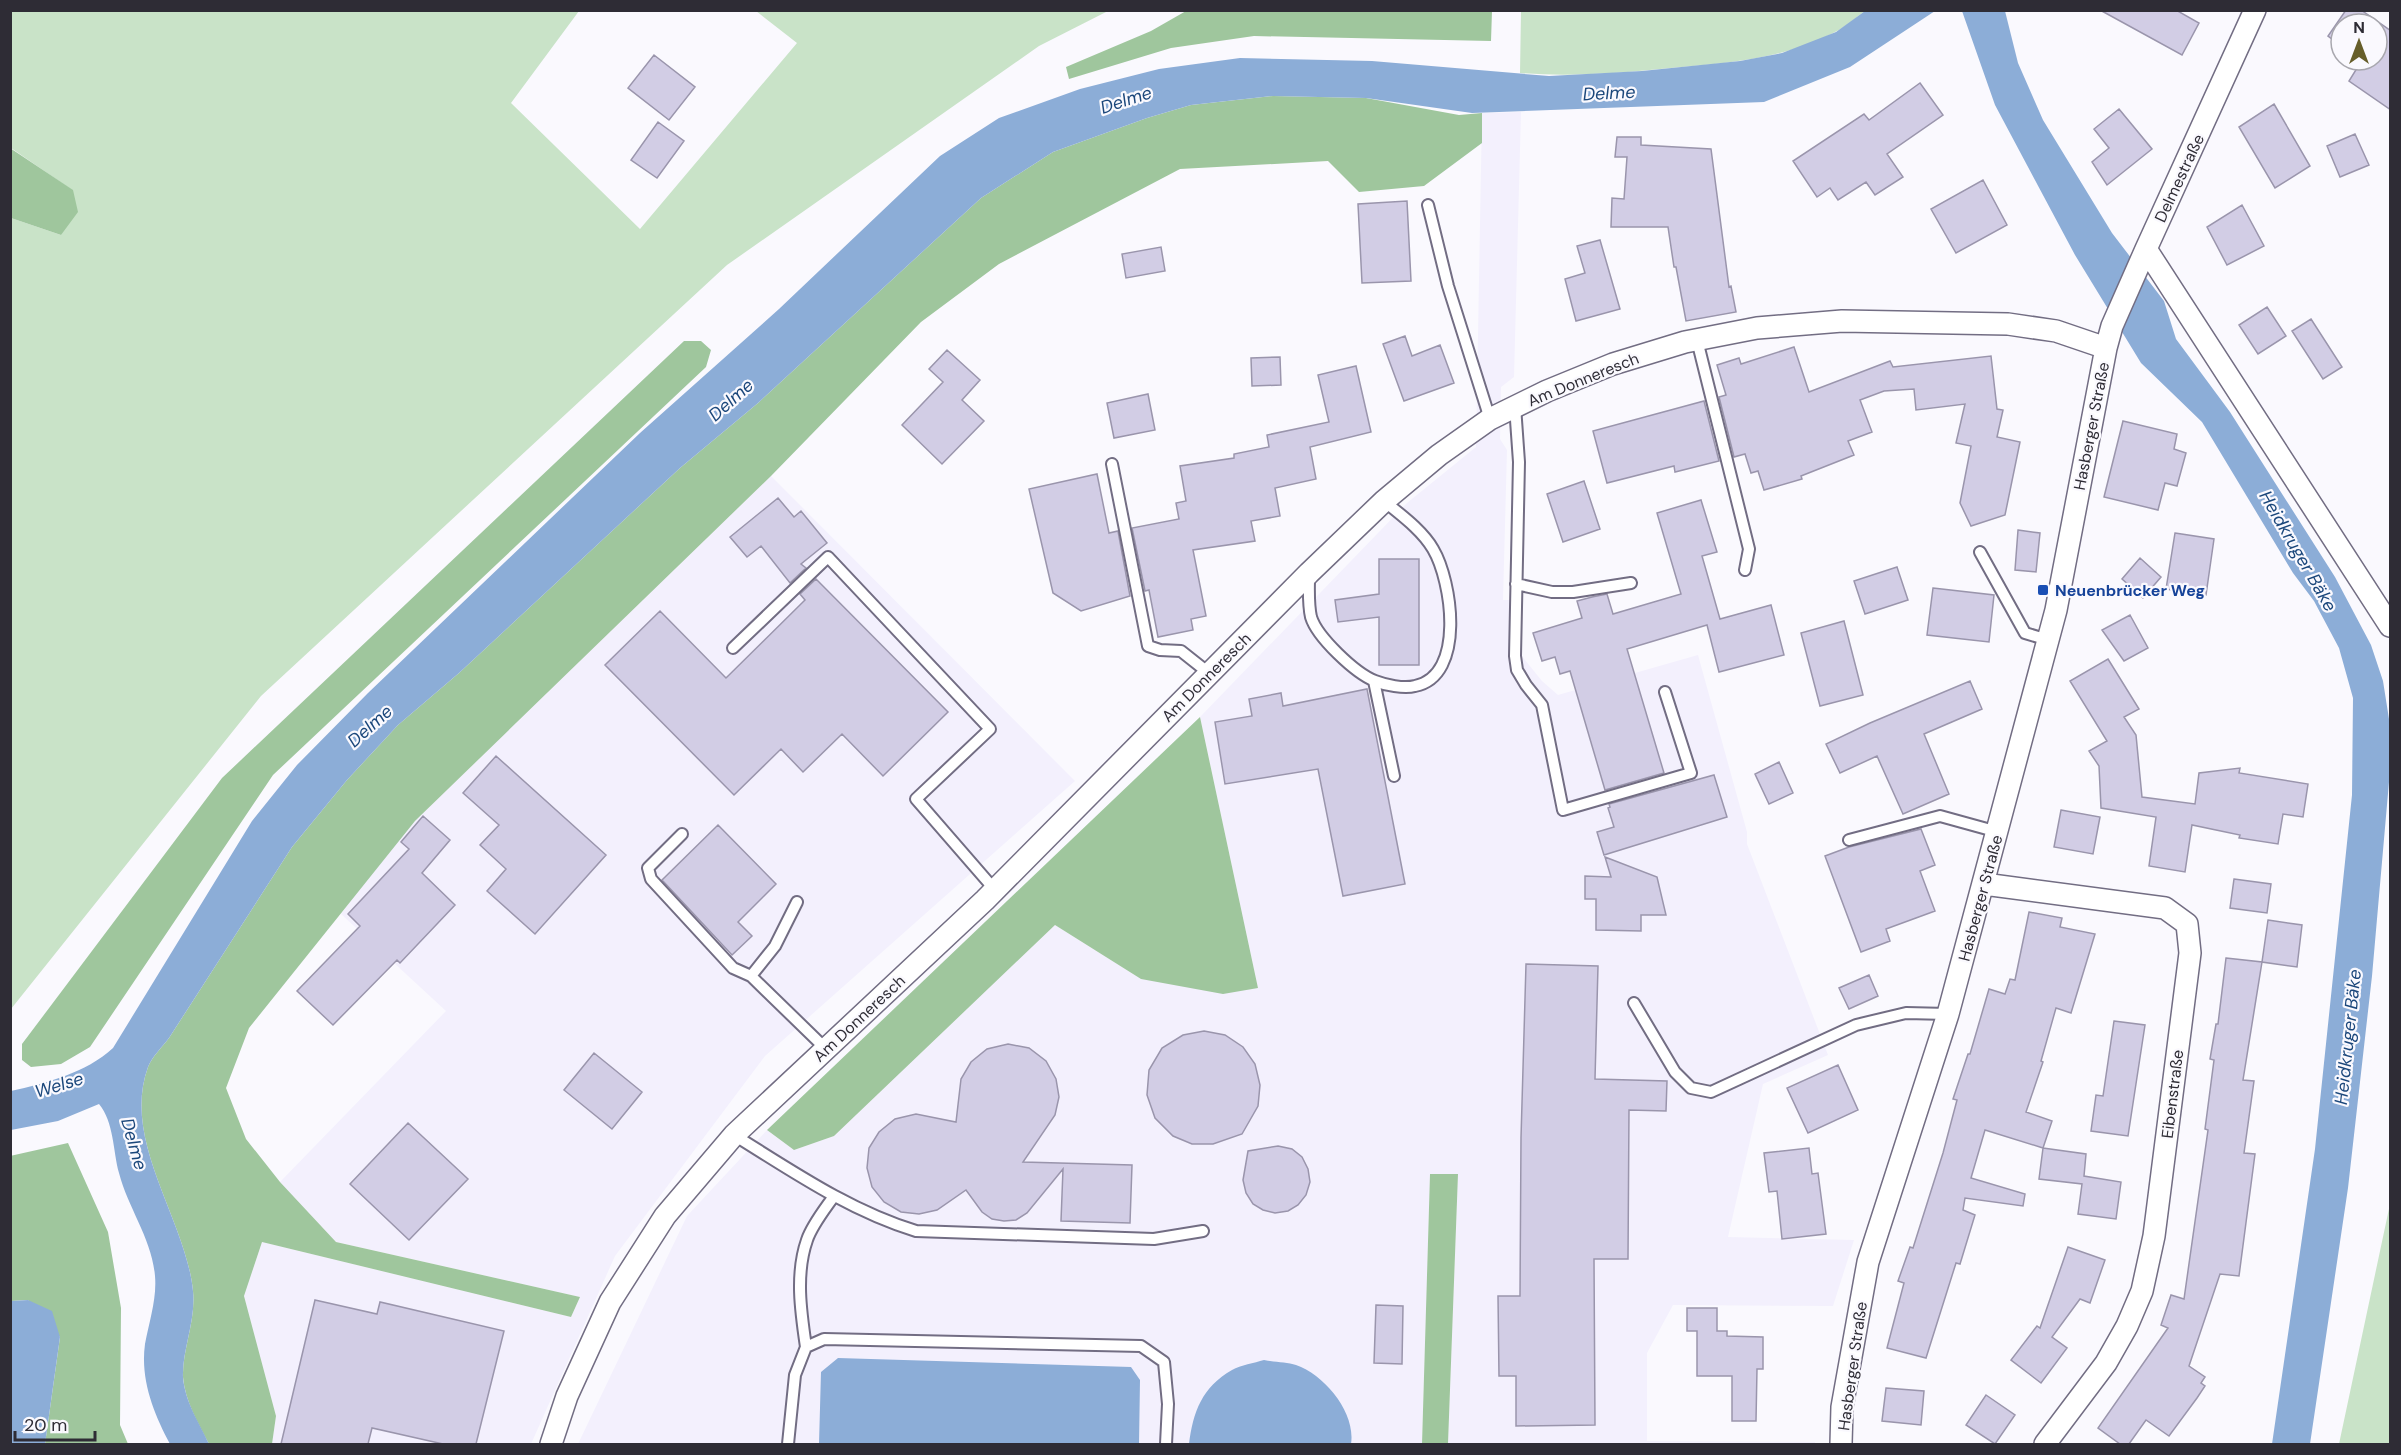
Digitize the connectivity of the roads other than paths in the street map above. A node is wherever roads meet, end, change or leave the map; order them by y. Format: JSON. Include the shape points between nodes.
{"nodes":[{"id":1,"x":2255,"y":10,"type":"edge"},
{"id":2,"x":1428,"y":205,"type":"dead end"},
{"id":3,"x":2146,"y":249,"type":"junction"},
{"id":4,"x":1697,"y":340,"type":"junction"},
{"id":5,"x":2106,"y":348,"type":"junction"},
{"id":6,"x":1515,"y":406,"type":"junction"},
{"id":7,"x":1490,"y":419,"type":"junction"},
{"id":8,"x":1112,"y":464,"type":"dead end"},
{"id":9,"x":1384,"y":501,"type":"junction"},
{"id":10,"x":1980,"y":552,"type":"dead end"},
{"id":11,"x":1745,"y":570,"type":"dead end"},
{"id":12,"x":1309,"y":573,"type":"junction"},
{"id":13,"x":1631,"y":583,"type":"dead end"},
{"id":14,"x":1516,"y":584,"type":"junction"},
{"id":15,"x":2391,"y":626,"type":"edge"},
{"id":16,"x":2048,"y":640,"type":"junction"},
{"id":17,"x":733,"y":648,"type":"dead end"},
{"id":18,"x":1210,"y":674,"type":"junction"},
{"id":19,"x":1374,"y":681,"type":"junction"},
{"id":20,"x":1665,"y":692,"type":"dead end"},
{"id":21,"x":1394,"y":776,"type":"dead end"},
{"id":22,"x":1998,"y":832,"type":"junction"},
{"id":23,"x":682,"y":834,"type":"dead end"},
{"id":24,"x":1849,"y":840,"type":"dead end"},
{"id":25,"x":1984,"y":884,"type":"junction"},
{"id":26,"x":995,"y":890,"type":"junction"},
{"id":27,"x":797,"y":902,"type":"dead end"},
{"id":28,"x":751,"y":976,"type":"junction"},
{"id":29,"x":1634,"y":1003,"type":"dead end"},
{"id":30,"x":1948,"y":1014,"type":"junction"},
{"id":31,"x":826,"y":1049,"type":"junction"},
{"id":32,"x":734,"y":1135,"type":"junction"},
{"id":33,"x":834,"y":1196,"type":"junction"},
{"id":34,"x":1203,"y":1231,"type":"dead end"},
{"id":35,"x":806,"y":1347,"type":"junction"},
{"id":36,"x":551,"y":1444,"type":"edge"},
{"id":37,"x":788,"y":1444,"type":"edge"},
{"id":38,"x":1166,"y":1444,"type":"edge"},
{"id":39,"x":1841,"y":1444,"type":"edge"},
{"id":40,"x":2045,"y":1444,"type":"edge"}],
"edges":[{"from":1,"to":3,"type":"street","name":"Delmestraße"},
{"from":2,"to":7,"type":"lane","via":[[1448,286]]},
{"from":3,"to":5,"type":"street","name":"Delmestraße"},
{"from":3,"to":15,"type":"street"},
{"from":4,"to":5,"type":"street","name":"Am Donneresch","via":[[1757,328],[1902,321],[2008,324],[2056,331]]},
{"from":4,"to":6,"type":"street","name":"Am Donneresch","via":[[1613,364]]},
{"from":4,"to":11,"type":"lane","via":[[1749,549]]},
{"from":5,"to":16,"type":"street","name":"Hasberger Straße"},
{"from":6,"to":7,"type":"street","name":"Am Donneresch"},
{"from":6,"to":14,"type":"lane","via":[[1519,462]]},
{"from":7,"to":9,"type":"street","name":"Am Donneresch"},
{"from":8,"to":18,"type":"lane","via":[[1148,646],[1181,651]]},
{"from":9,"to":12,"type":"street","name":"Am Donneresch"},
{"from":9,"to":19,"type":"lane","via":[[1433,548],[1446,578],[1450,634],[1446,655],[1436,675],[1416,686]]},
{"from":10,"to":16,"type":"lane","via":[[2025,633]]},
{"from":12,"to":18,"type":"street","name":"Am Donneresch"},
{"from":12,"to":19,"type":"lane","via":[[1312,618],[1327,643]]},
{"from":13,"to":14,"type":"lane","via":[[1573,592]]},
{"from":14,"to":20,"type":"lane","via":[[1517,670],[1542,705],[1563,810],[1691,772]]},
{"from":16,"to":22,"type":"street","name":"Hasberger Straße"},
{"from":17,"to":26,"type":"lane","via":[[828,557],[990,729],[916,799]]},
{"from":18,"to":26,"type":"street","name":"Am Donneresch"},
{"from":19,"to":21,"type":"lane"},
{"from":22,"to":24,"type":"lane","via":[[1940,816]]},
{"from":22,"to":25,"type":"street","name":"Hasberger Straße"},
{"from":23,"to":28,"type":"lane","via":[[648,868],[651,879],[733,969]]},
{"from":25,"to":30,"type":"street","name":"Hasberger Straße"},
{"from":25,"to":40,"type":"street","name":"Eibenstraße","via":[[2165,908],[2187,924],[2190,953],[2154,1236],[2142,1291],[2106,1363]]},
{"from":26,"to":31,"type":"street","name":"Am Donneresch"},
{"from":27,"to":28,"type":"lane","via":[[775,946]]},
{"from":28,"to":31,"type":"lane"},
{"from":29,"to":30,"type":"lane","via":[[1675,1072],[1691,1088],[1711,1092],[1856,1025],[1906,1013]]},
{"from":30,"to":39,"type":"street","name":"Hasberger Straße","via":[[1868,1262],[1842,1407]]},
{"from":31,"to":32,"type":"street","name":"Am Donneresch"},
{"from":32,"to":33,"type":"lane"},
{"from":32,"to":36,"type":"street","name":"Am Donneresch","via":[[665,1216],[610,1302],[567,1396]]},
{"from":33,"to":34,"type":"lane","via":[[916,1231],[1154,1239]]},
{"from":33,"to":35,"type":"lane","via":[[807,1239],[800,1279]]},
{"from":35,"to":37,"type":"lane","via":[[795,1375]]},
{"from":35,"to":38,"type":"lane","via":[[824,1339],[1141,1346],[1164,1362]]}]}
